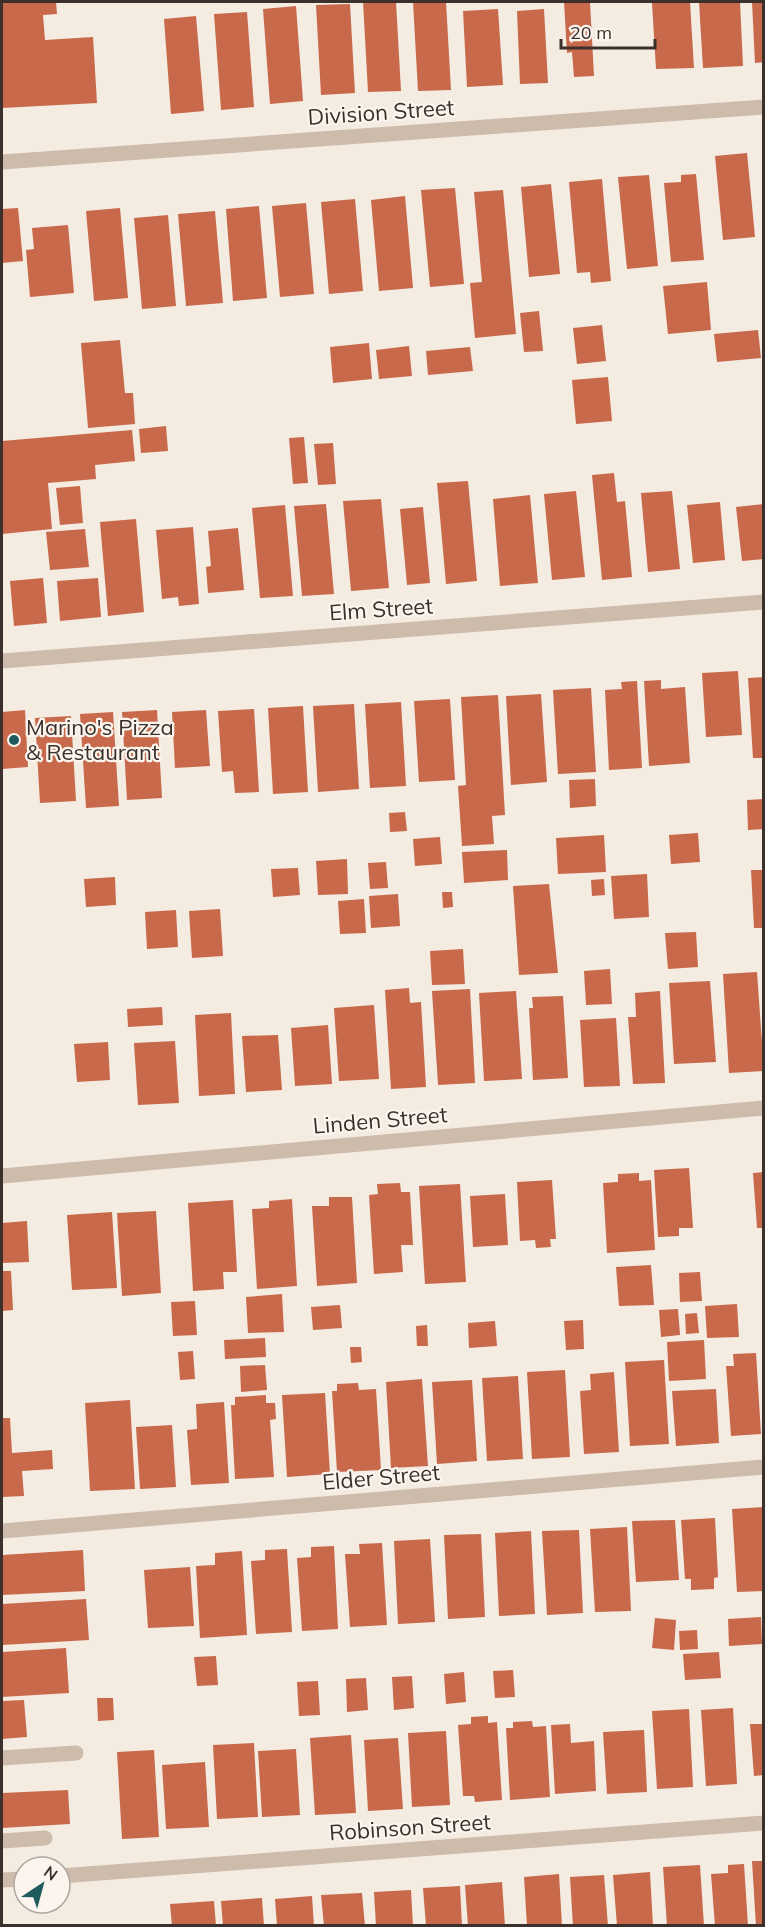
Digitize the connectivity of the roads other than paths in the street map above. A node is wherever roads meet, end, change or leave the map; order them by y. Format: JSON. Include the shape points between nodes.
{"nodes":[{"id":1,"x":764,"y":107,"type":"edge"},
{"id":2,"x":2,"y":162,"type":"edge"},
{"id":3,"x":764,"y":602,"type":"edge"},
{"id":4,"x":2,"y":661,"type":"edge"},
{"id":5,"x":764,"y":1108,"type":"edge"},
{"id":6,"x":2,"y":1176,"type":"edge"},
{"id":7,"x":764,"y":1467,"type":"edge"},
{"id":8,"x":2,"y":1531,"type":"edge"},
{"id":9,"x":76,"y":1753,"type":"dead end"},
{"id":10,"x":2,"y":1758,"type":"edge"},
{"id":11,"x":764,"y":1823,"type":"edge"},
{"id":12,"x":45,"y":1838,"type":"dead end"},
{"id":13,"x":2,"y":1841,"type":"edge"},
{"id":14,"x":72,"y":1875,"type":"edge"}],
"edges":[{"from":1,"to":2,"type":"street","name":"Division Street"},
{"from":3,"to":4,"type":"street","name":"Elm Street"},
{"from":5,"to":6,"type":"street","name":"Linden Street"},
{"from":7,"to":8,"type":"street","name":"Elder Street"},
{"from":9,"to":10,"type":"street"},
{"from":11,"to":14,"type":"street","name":"Robinson Street"},
{"from":12,"to":13,"type":"street"}]}
